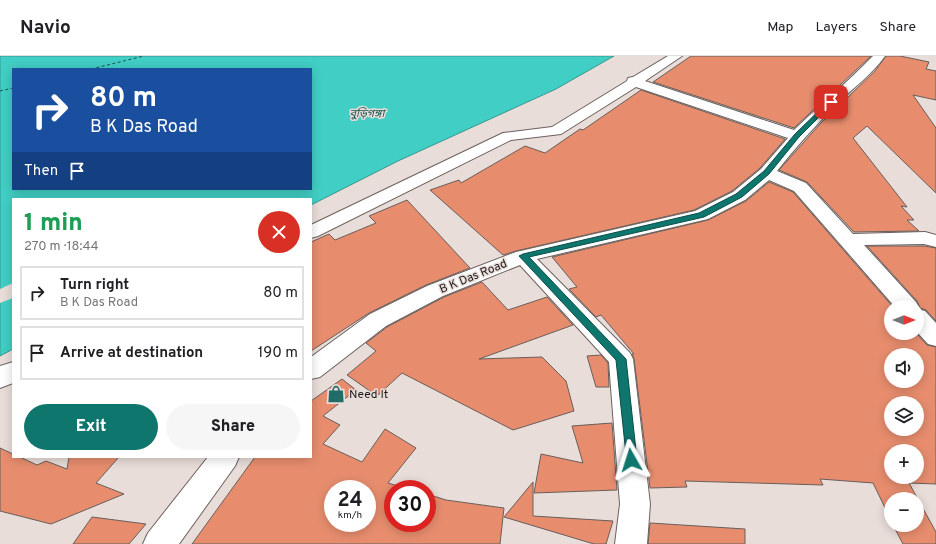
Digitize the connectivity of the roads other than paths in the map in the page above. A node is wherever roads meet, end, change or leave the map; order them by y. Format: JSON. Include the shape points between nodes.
{"nodes":[{"id":1,"x":676,"y":56,"type":"edge"},
{"id":2,"x":879,"y":56,"type":"edge"},
{"id":3,"x":633,"y":81,"type":"junction"},
{"id":4,"x":797,"y":136,"type":"junction"},
{"id":5,"x":767,"y":173,"type":"junction"},
{"id":6,"x":312,"y":232,"type":"edge"},
{"id":7,"x":846,"y":240,"type":"junction"},
{"id":8,"x":936,"y":241,"type":"edge"},
{"id":9,"x":523,"y":256,"type":"junction"},
{"id":10,"x":902,"y":300,"type":"edge"},
{"id":11,"x":924,"y":324,"type":"edge"},
{"id":12,"x":936,"y":338,"type":"edge"},
{"id":13,"x":312,"y":369,"type":"edge"},
{"id":14,"x":12,"y":372,"type":"edge"},
{"id":15,"x":0,"y":378,"type":"edge"},
{"id":16,"x":224,"y":458,"type":"edge"},
{"id":17,"x":159,"y":544,"type":"edge"},
{"id":18,"x":631,"y":544,"type":"edge"}],
"edges":[{"from":1,"to":3,"type":"street"},
{"from":2,"to":4,"type":"street","name":"B K Das Road"},
{"from":3,"to":4,"type":"street","via":[[672,97],[756,121]]},
{"from":3,"to":6,"type":"street","via":[[556,131],[508,136]]},
{"from":4,"to":5,"type":"street","name":"B K Das Road"},
{"from":5,"to":7,"type":"street","via":[[800,187]]},
{"from":5,"to":9,"type":"street","name":"B K Das Road","via":[[739,196],[702,215]]},
{"from":7,"to":8,"type":"street","via":[[925,238]]},
{"from":7,"to":10,"type":"street"},
{"from":9,"to":13,"type":"street","name":"B K Das Road","via":[[435,291],[378,320]]},
{"from":9,"to":18,"type":"street","via":[[621,359],[635,504]]},
{"from":11,"to":12,"type":"street"},
{"from":14,"to":15,"type":"street"},
{"from":16,"to":17,"type":"street"}]}
